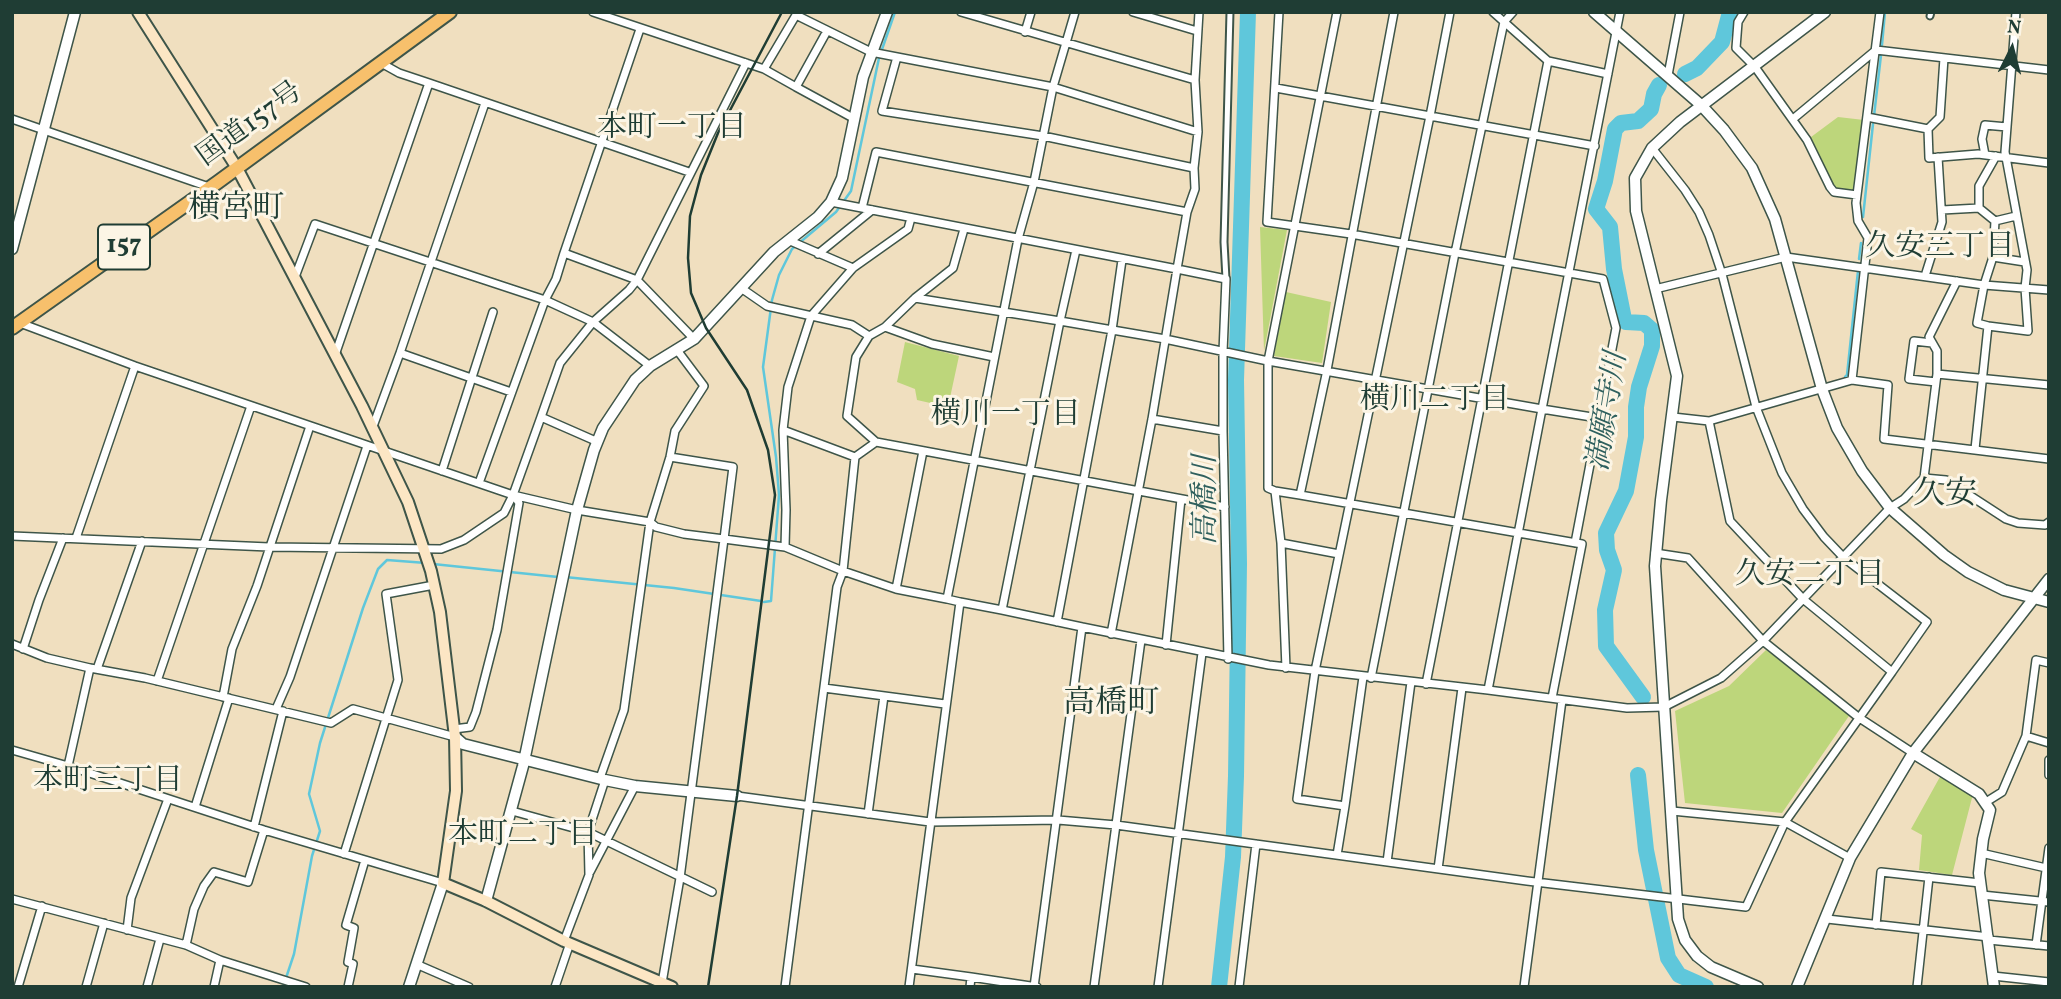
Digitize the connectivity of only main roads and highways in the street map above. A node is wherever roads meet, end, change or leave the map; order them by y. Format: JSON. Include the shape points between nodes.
{"nodes":[{"id":1,"x":138,"y":12,"type":"edge"},
{"id":2,"x":450,"y":12,"type":"edge"},
{"id":3,"x":237,"y":168,"type":"junction"},
{"id":4,"x":15,"y":324,"type":"edge"},
{"id":5,"x":659,"y":984,"type":"edge"}],
"edges":[{"from":1,"to":3,"type":"main road"},
{"from":2,"to":3,"type":"highway","name":"国道157号","number":"157"},
{"from":3,"to":4,"type":"highway","name":"国道157号","number":"157"},
{"from":3,"to":5,"type":"main road","via":[[408,502],[427,559],[440,612],[454,733],[456,790],[443,883]]}]}
